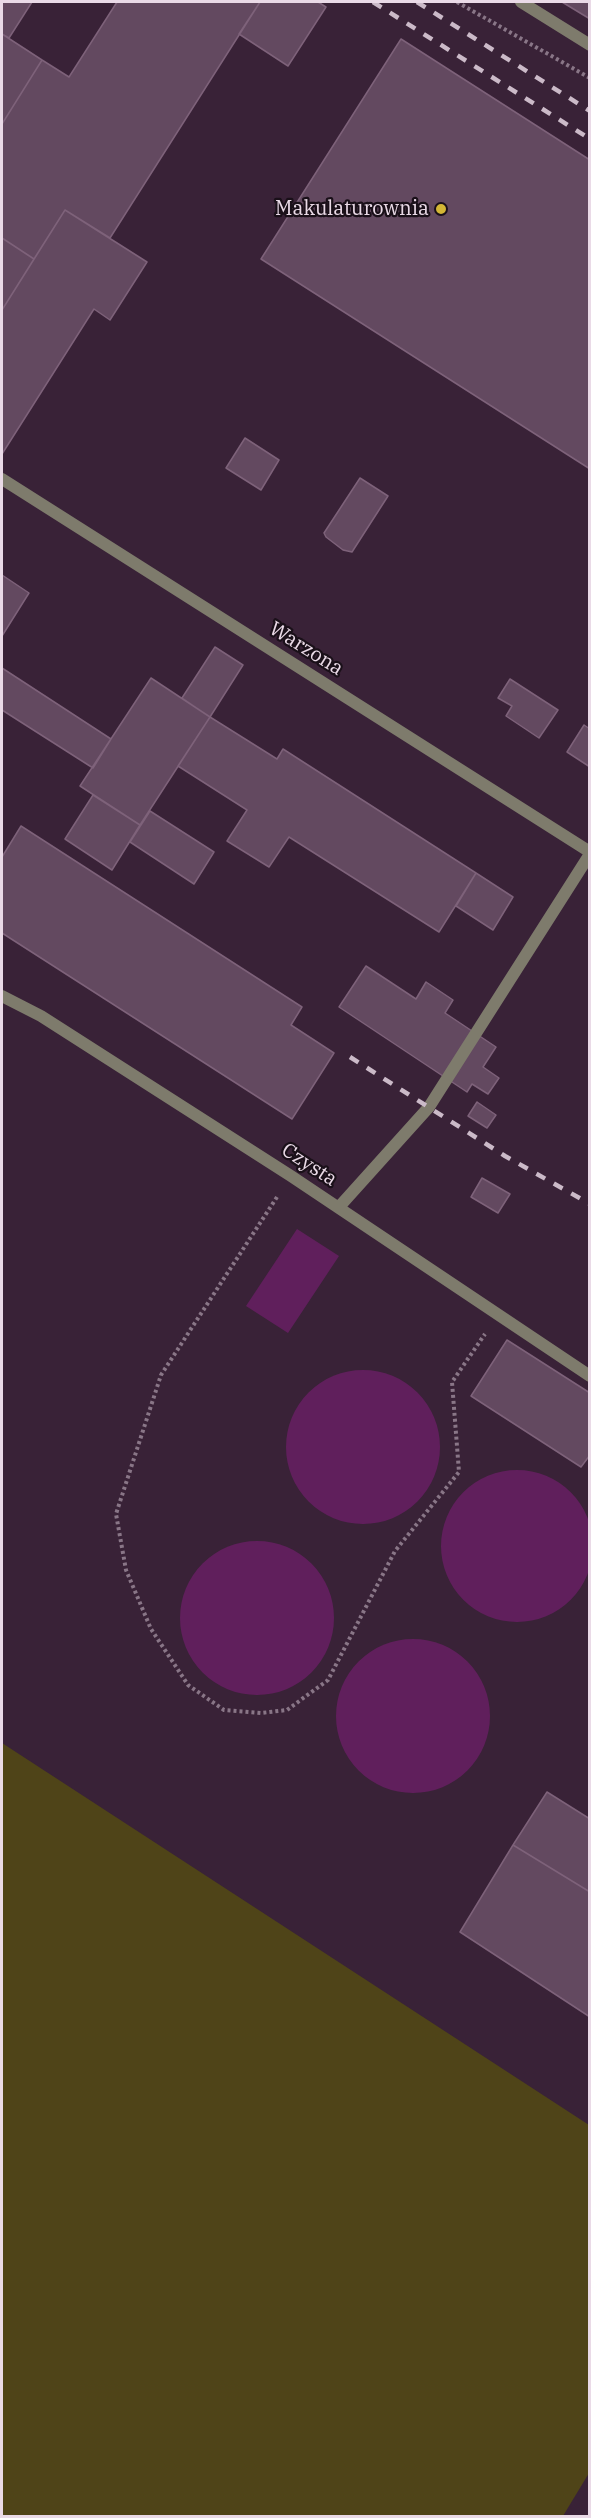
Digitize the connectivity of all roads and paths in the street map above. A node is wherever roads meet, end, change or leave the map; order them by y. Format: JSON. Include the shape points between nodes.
{"nodes":[{"id":1,"x":457,"y":2,"type":"edge"},
{"id":2,"x":521,"y":2,"type":"edge"},
{"id":3,"x":590,"y":45,"type":"edge"},
{"id":4,"x":590,"y":78,"type":"edge"},
{"id":5,"x":2,"y":479,"type":"edge"},
{"id":6,"x":590,"y":853,"type":"edge"},
{"id":7,"x":2,"y":996,"type":"edge"},
{"id":8,"x":291,"y":1176,"type":"junction"},
{"id":9,"x":339,"y":1207,"type":"junction"},
{"id":10,"x":499,"y":1314,"type":"junction"},
{"id":11,"x":590,"y":1376,"type":"edge"}],
"edges":[{"from":1,"to":4,"type":"path"},
{"from":2,"to":3,"type":"lane"},
{"from":5,"to":6,"type":"lane","name":"Warzona"},
{"from":6,"to":9,"type":"lane","via":[[429,1107]]},
{"from":7,"to":8,"type":"lane","name":"Czysta","via":[[41,1016]]},
{"from":8,"to":9,"type":"lane","name":"Czysta"},
{"from":8,"to":10,"type":"path","via":[[161,1375],[116,1514],[126,1570],[151,1629],[188,1685],[224,1710],[287,1710],[328,1680],[395,1551],[459,1472],[452,1382]]},
{"from":9,"to":10,"type":"lane","name":"Czysta"},
{"from":10,"to":11,"type":"lane","name":"Czysta"}]}
